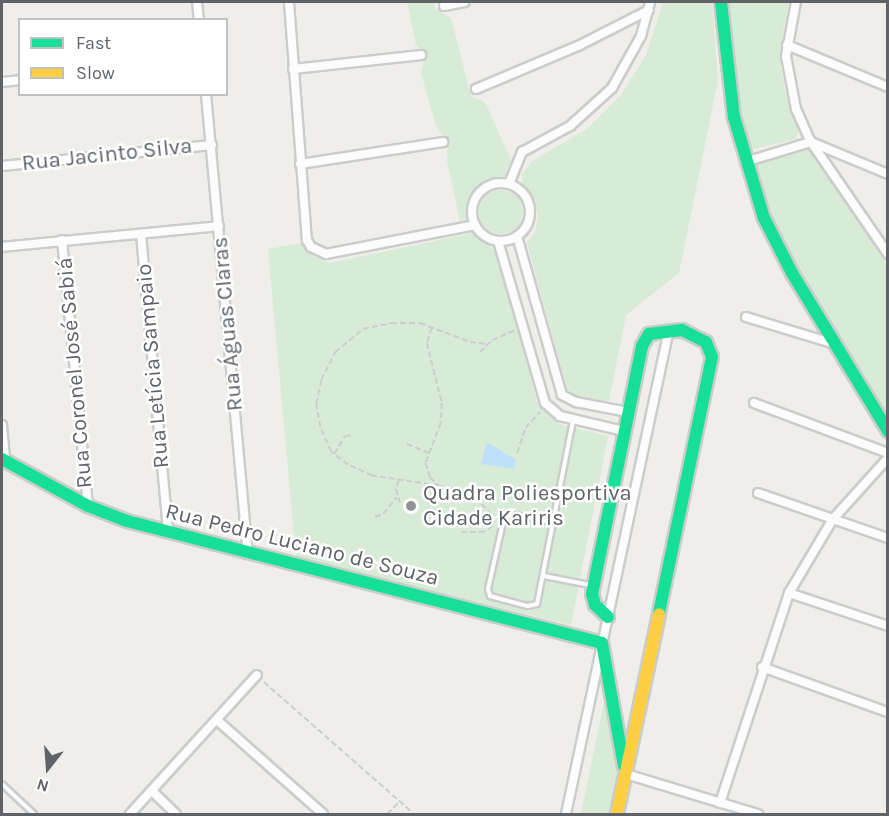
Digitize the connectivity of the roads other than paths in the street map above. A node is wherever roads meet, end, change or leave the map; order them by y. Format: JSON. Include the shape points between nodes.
{"nodes":[{"id":1,"x":197,"y":2,"type":"edge"},
{"id":2,"x":289,"y":2,"type":"edge"},
{"id":3,"x":465,"y":2,"type":"edge"},
{"id":4,"x":721,"y":2,"type":"edge"},
{"id":5,"x":796,"y":2,"type":"edge"},
{"id":6,"x":444,"y":6,"type":"dead end"},
{"id":7,"x":649,"y":6,"type":"edge"},
{"id":8,"x":199,"y":18,"type":"edge"},
{"id":9,"x":787,"y":45,"type":"junction"},
{"id":10,"x":421,"y":55,"type":"dead end"},
{"id":11,"x":293,"y":69,"type":"junction"},
{"id":12,"x":18,"y":80,"type":"edge"},
{"id":13,"x":2,"y":82,"type":"edge"},
{"id":14,"x":888,"y":87,"type":"edge"},
{"id":15,"x":476,"y":89,"type":"dead end"},
{"id":16,"x":206,"y":96,"type":"edge"},
{"id":17,"x":444,"y":142,"type":"dead end"},
{"id":18,"x":811,"y":142,"type":"junction"},
{"id":19,"x":212,"y":145,"type":"junction"},
{"id":20,"x":745,"y":162,"type":"junction"},
{"id":21,"x":300,"y":164,"type":"junction"},
{"id":22,"x":2,"y":165,"type":"edge"},
{"id":23,"x":888,"y":174,"type":"edge"},
{"id":24,"x":509,"y":184,"type":"junction"},
{"id":25,"x":475,"y":225,"type":"junction"},
{"id":26,"x":219,"y":226,"type":"junction"},
{"id":27,"x":141,"y":234,"type":"junction"},
{"id":28,"x":517,"y":236,"type":"junction"},
{"id":29,"x":63,"y":240,"type":"junction"},
{"id":30,"x":498,"y":241,"type":"junction"},
{"id":31,"x":2,"y":247,"type":"edge"},
{"id":32,"x":888,"y":254,"type":"edge"},
{"id":33,"x":746,"y":317,"type":"dead end"},
{"id":34,"x":669,"y":330,"type":"junction"},
{"id":35,"x":835,"y":344,"type":"junction"},
{"id":36,"x":754,"y":404,"type":"dead end"},
{"id":37,"x":628,"y":412,"type":"junction"},
{"id":38,"x":573,"y":420,"type":"junction"},
{"id":39,"x":2,"y":425,"type":"edge"},
{"id":40,"x":888,"y":430,"type":"edge"},
{"id":41,"x":624,"y":431,"type":"junction"},
{"id":42,"x":888,"y":453,"type":"edge"},
{"id":43,"x":888,"y":458,"type":"edge"},
{"id":44,"x":3,"y":460,"type":"edge"},
{"id":45,"x":758,"y":492,"type":"dead end"},
{"id":46,"x":88,"y":506,"type":"junction"},
{"id":47,"x":833,"y":519,"type":"junction"},
{"id":48,"x":551,"y":522,"type":"junction"},
{"id":49,"x":168,"y":533,"type":"junction"},
{"id":50,"x":888,"y":538,"type":"edge"},
{"id":51,"x":248,"y":554,"type":"junction"},
{"id":52,"x":544,"y":576,"type":"junction"},
{"id":53,"x":594,"y":586,"type":"junction"},
{"id":54,"x":789,"y":593,"type":"junction"},
{"id":55,"x":608,"y":617,"type":"junction"},
{"id":56,"x":888,"y":626,"type":"edge"},
{"id":57,"x":602,"y":643,"type":"junction"},
{"id":58,"x":762,"y":667,"type":"junction"},
{"id":59,"x":257,"y":675,"type":"road end"},
{"id":60,"x":888,"y":712,"type":"edge"},
{"id":61,"x":218,"y":721,"type":"junction"},
{"id":62,"x":626,"y":774,"type":"junction"},
{"id":63,"x":2,"y":784,"type":"edge"},
{"id":64,"x":152,"y":791,"type":"junction"},
{"id":65,"x":720,"y":804,"type":"junction"},
{"id":66,"x":34,"y":814,"type":"edge"},
{"id":67,"x":130,"y":814,"type":"edge"},
{"id":68,"x":176,"y":814,"type":"edge"},
{"id":69,"x":323,"y":814,"type":"edge"},
{"id":70,"x":566,"y":814,"type":"edge"},
{"id":71,"x":617,"y":814,"type":"edge"},
{"id":72,"x":759,"y":814,"type":"edge"}],
"edges":[{"from":1,"to":8,"type":"street"},
{"from":2,"to":11,"type":"street"},
{"from":3,"to":6,"type":"street"},
{"from":4,"to":20,"type":"street","via":[[727,76]]},
{"from":5,"to":9,"type":"street"},
{"from":7,"to":15,"type":"street","via":[[580,45]]},
{"from":7,"to":24,"type":"street","via":[[641,36],[612,88],[570,126],[522,152]]},
{"from":9,"to":14,"type":"street"},
{"from":9,"to":18,"type":"street","via":[[791,93]]},
{"from":10,"to":11,"type":"street"},
{"from":11,"to":21,"type":"street"},
{"from":12,"to":13,"type":"street"},
{"from":16,"to":19,"type":"street","name":"Rua Águas Claras"},
{"from":17,"to":21,"type":"street"},
{"from":18,"to":20,"type":"street"},
{"from":18,"to":23,"type":"street"},
{"from":18,"to":32,"type":"street"},
{"from":19,"to":22,"type":"street","name":"Rua Jacinto Silva"},
{"from":19,"to":26,"type":"street","name":"Rua Águas Claras"},
{"from":20,"to":35,"type":"street","via":[[770,234]]},
{"from":21,"to":25,"type":"street","via":[[307,240],[321,253]]},
{"from":24,"to":25,"type":"street","via":[[490,185],[476,197],[472,216]]},
{"from":24,"to":28,"type":"street","via":[[524,195],[530,212]]},
{"from":25,"to":30,"type":"street","via":[[481,233]]},
{"from":26,"to":27,"type":"street"},
{"from":26,"to":51,"type":"street","name":"Rua Águas Claras"},
{"from":27,"to":29,"type":"street"},
{"from":27,"to":49,"type":"street","name":"Rua Letícia Sampaio"},
{"from":28,"to":30,"type":"street"},
{"from":28,"to":37,"type":"street","via":[[562,395],[576,402]]},
{"from":29,"to":31,"type":"street"},
{"from":29,"to":46,"type":"street","name":"Rua Coronel José Sabiá"},
{"from":30,"to":38,"type":"street","via":[[545,403],[552,412]]},
{"from":33,"to":35,"type":"street"},
{"from":34,"to":37,"type":"street","via":[[645,338]]},
{"from":34,"to":55,"type":"street"},
{"from":34,"to":62,"type":"street","via":[[696,334],[706,342],[712,357]]},
{"from":35,"to":40,"type":"street"},
{"from":36,"to":42,"type":"street"},
{"from":37,"to":41,"type":"street"},
{"from":38,"to":41,"type":"street"},
{"from":38,"to":48,"type":"lane"},
{"from":39,"to":44,"type":"street"},
{"from":41,"to":53,"type":"street"},
{"from":43,"to":47,"type":"street"},
{"from":44,"to":46,"type":"street","name":"Rua Pedro Luciano de Souza"},
{"from":45,"to":47,"type":"street"},
{"from":46,"to":49,"type":"street","name":"Rua Pedro Luciano de Souza"},
{"from":47,"to":50,"type":"street"},
{"from":47,"to":54,"type":"street"},
{"from":48,"to":52,"type":"lane"},
{"from":48,"to":52,"type":"lane","via":[[514,515],[504,518],[488,593],[534,606]]},
{"from":49,"to":51,"type":"street","name":"Rua Pedro Luciano de Souza"},
{"from":51,"to":57,"type":"street","name":"Rua Pedro Luciano de Souza"},
{"from":52,"to":53,"type":"lane"},
{"from":53,"to":55,"type":"street","via":[[595,605]]},
{"from":54,"to":56,"type":"street"},
{"from":54,"to":58,"type":"street"},
{"from":55,"to":57,"type":"street"},
{"from":57,"to":62,"type":"street"},
{"from":57,"to":70,"type":"street"},
{"from":58,"to":60,"type":"street"},
{"from":58,"to":65,"type":"street"},
{"from":59,"to":61,"type":"street"},
{"from":61,"to":64,"type":"street"},
{"from":61,"to":69,"type":"street"},
{"from":62,"to":65,"type":"street"},
{"from":62,"to":71,"type":"street"},
{"from":63,"to":66,"type":"lane"},
{"from":64,"to":67,"type":"street"},
{"from":64,"to":68,"type":"street"},
{"from":65,"to":72,"type":"street"}]}
